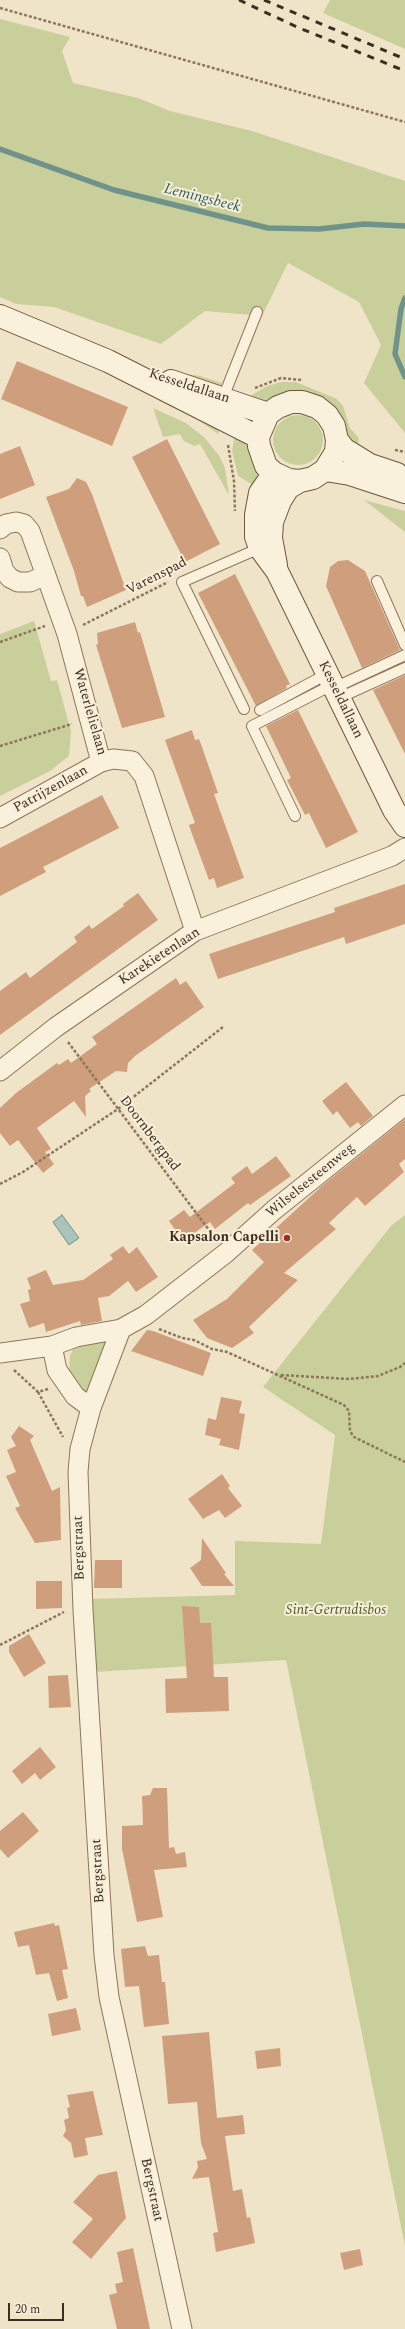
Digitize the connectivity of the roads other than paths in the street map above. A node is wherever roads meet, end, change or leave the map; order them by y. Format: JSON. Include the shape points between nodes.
{"nodes":[{"id":1,"x":257,"y":312,"type":"dead end"},
{"id":2,"x":0,"y":316,"type":"edge"},
{"id":3,"x":108,"y":361,"type":"junction"},
{"id":4,"x":223,"y":398,"type":"junction"},
{"id":5,"x":268,"y":414,"type":"junction"},
{"id":6,"x":258,"y":437,"type":"junction"},
{"id":7,"x":337,"y":440,"type":"junction"},
{"id":8,"x":325,"y":470,"type":"junction"},
{"id":9,"x":274,"y":473,"type":"junction"},
{"id":10,"x":405,"y":477,"type":"edge"},
{"id":11,"x":300,"y":481,"type":"junction"},
{"id":12,"x":405,"y":492,"type":"edge"},
{"id":13,"x":0,"y":528,"type":"edge"},
{"id":14,"x":260,"y":548,"type":"junction"},
{"id":15,"x":0,"y":558,"type":"edge"},
{"id":16,"x":277,"y":571,"type":"junction"},
{"id":17,"x":46,"y":575,"type":"junction"},
{"id":18,"x":377,"y":581,"type":"dead end"},
{"id":19,"x":405,"y":645,"type":"edge"},
{"id":20,"x":405,"y":655,"type":"edge"},
{"id":21,"x":405,"y":668,"type":"edge"},
{"id":22,"x":333,"y":686,"type":"junction"},
{"id":23,"x":244,"y":709,"type":"dead end"},
{"id":24,"x":260,"y":710,"type":"dead end"},
{"id":25,"x":101,"y":762,"type":"junction"},
{"id":26,"x":295,"y":816,"type":"dead end"},
{"id":27,"x":0,"y":818,"type":"edge"},
{"id":28,"x":403,"y":820,"type":"edge"},
{"id":29,"x":405,"y":848,"type":"edge"},
{"id":30,"x":195,"y":931,"type":"junction"},
{"id":31,"x":0,"y":1070,"type":"edge"},
{"id":32,"x":405,"y":1105,"type":"edge"},
{"id":33,"x":121,"y":1330,"type":"junction"},
{"id":34,"x":52,"y":1346,"type":"junction"},
{"id":35,"x":3,"y":1352,"type":"edge"},
{"id":36,"x":91,"y":1408,"type":"junction"},
{"id":37,"x":182,"y":2329,"type":"edge"}],
"edges":[{"from":1,"to":4,"type":"lane"},
{"from":2,"to":3,"type":"street","name":"Kesseldallaan"},
{"from":3,"to":4,"type":"street","name":"Kesseldallaan"},
{"from":3,"to":6,"type":"street","name":"Kesseldallaan"},
{"from":4,"to":5,"type":"street","name":"Kesseldallaan"},
{"from":5,"to":6,"type":"street"},
{"from":5,"to":7,"type":"street","via":[[291,402],[310,404],[327,415],[334,426]]},
{"from":6,"to":9,"type":"street","via":[[261,455],[266,466]]},
{"from":7,"to":8,"type":"street","via":[[336,452]]},
{"from":7,"to":10,"type":"street","via":[[344,449],[370,465]]},
{"from":8,"to":11,"type":"street","name":"Kesseldallaan","via":[[313,478]]},
{"from":8,"to":12,"type":"street","via":[[350,474]]},
{"from":9,"to":11,"type":"street","via":[[288,480]]},
{"from":9,"to":14,"type":"street","name":"Kesseldallaan","via":[[260,492],[256,515],[256,537]]},
{"from":11,"to":16,"type":"street","name":"Kesseldallaan","via":[[288,488],[272,522],[271,538]]},
{"from":13,"to":17,"type":"street","name":"Waterlelielaan","via":[[16,522],[24,524],[30,531]]},
{"from":14,"to":16,"type":"street","name":"Kesseldallaan"},
{"from":14,"to":23,"type":"lane","via":[[182,582]]},
{"from":15,"to":17,"type":"street","via":[[4,571],[18,582],[30,582]]},
{"from":16,"to":22,"type":"street","name":"Kesseldallaan"},
{"from":17,"to":25,"type":"street","name":"Waterlelielaan","via":[[64,627]]},
{"from":18,"to":19,"type":"lane"},
{"from":20,"to":22,"type":"lane"},
{"from":21,"to":22,"type":"lane"},
{"from":22,"to":24,"type":"lane"},
{"from":22,"to":26,"type":"lane","via":[[252,726]]},
{"from":22,"to":28,"type":"street","name":"Kesseldallaan"},
{"from":25,"to":27,"type":"street","name":"Patrijzenlaan"},
{"from":25,"to":30,"type":"street","name":"Waterlelielaan","via":[[113,759],[132,761],[144,776]]},
{"from":29,"to":30,"type":"street","name":"Karekietenlaan","via":[[392,856]]},
{"from":30,"to":31,"type":"street","name":"Karekietenlaan","via":[[56,1027]]},
{"from":32,"to":33,"type":"street","name":"Wilselsesteenweg","via":[[274,1210],[226,1253],[169,1298]]},
{"from":33,"to":34,"type":"street","name":"Wilselsesteenweg","via":[[76,1337]]},
{"from":33,"to":36,"type":"street"},
{"from":34,"to":35,"type":"street","name":"Wilselsesteenweg"},
{"from":34,"to":36,"type":"street","via":[[57,1370],[75,1396]]},
{"from":36,"to":37,"type":"street","name":"Bergstraat","via":[[80,1449],[78,1472],[83,1610],[104,1955],[109,1997]]}]}
